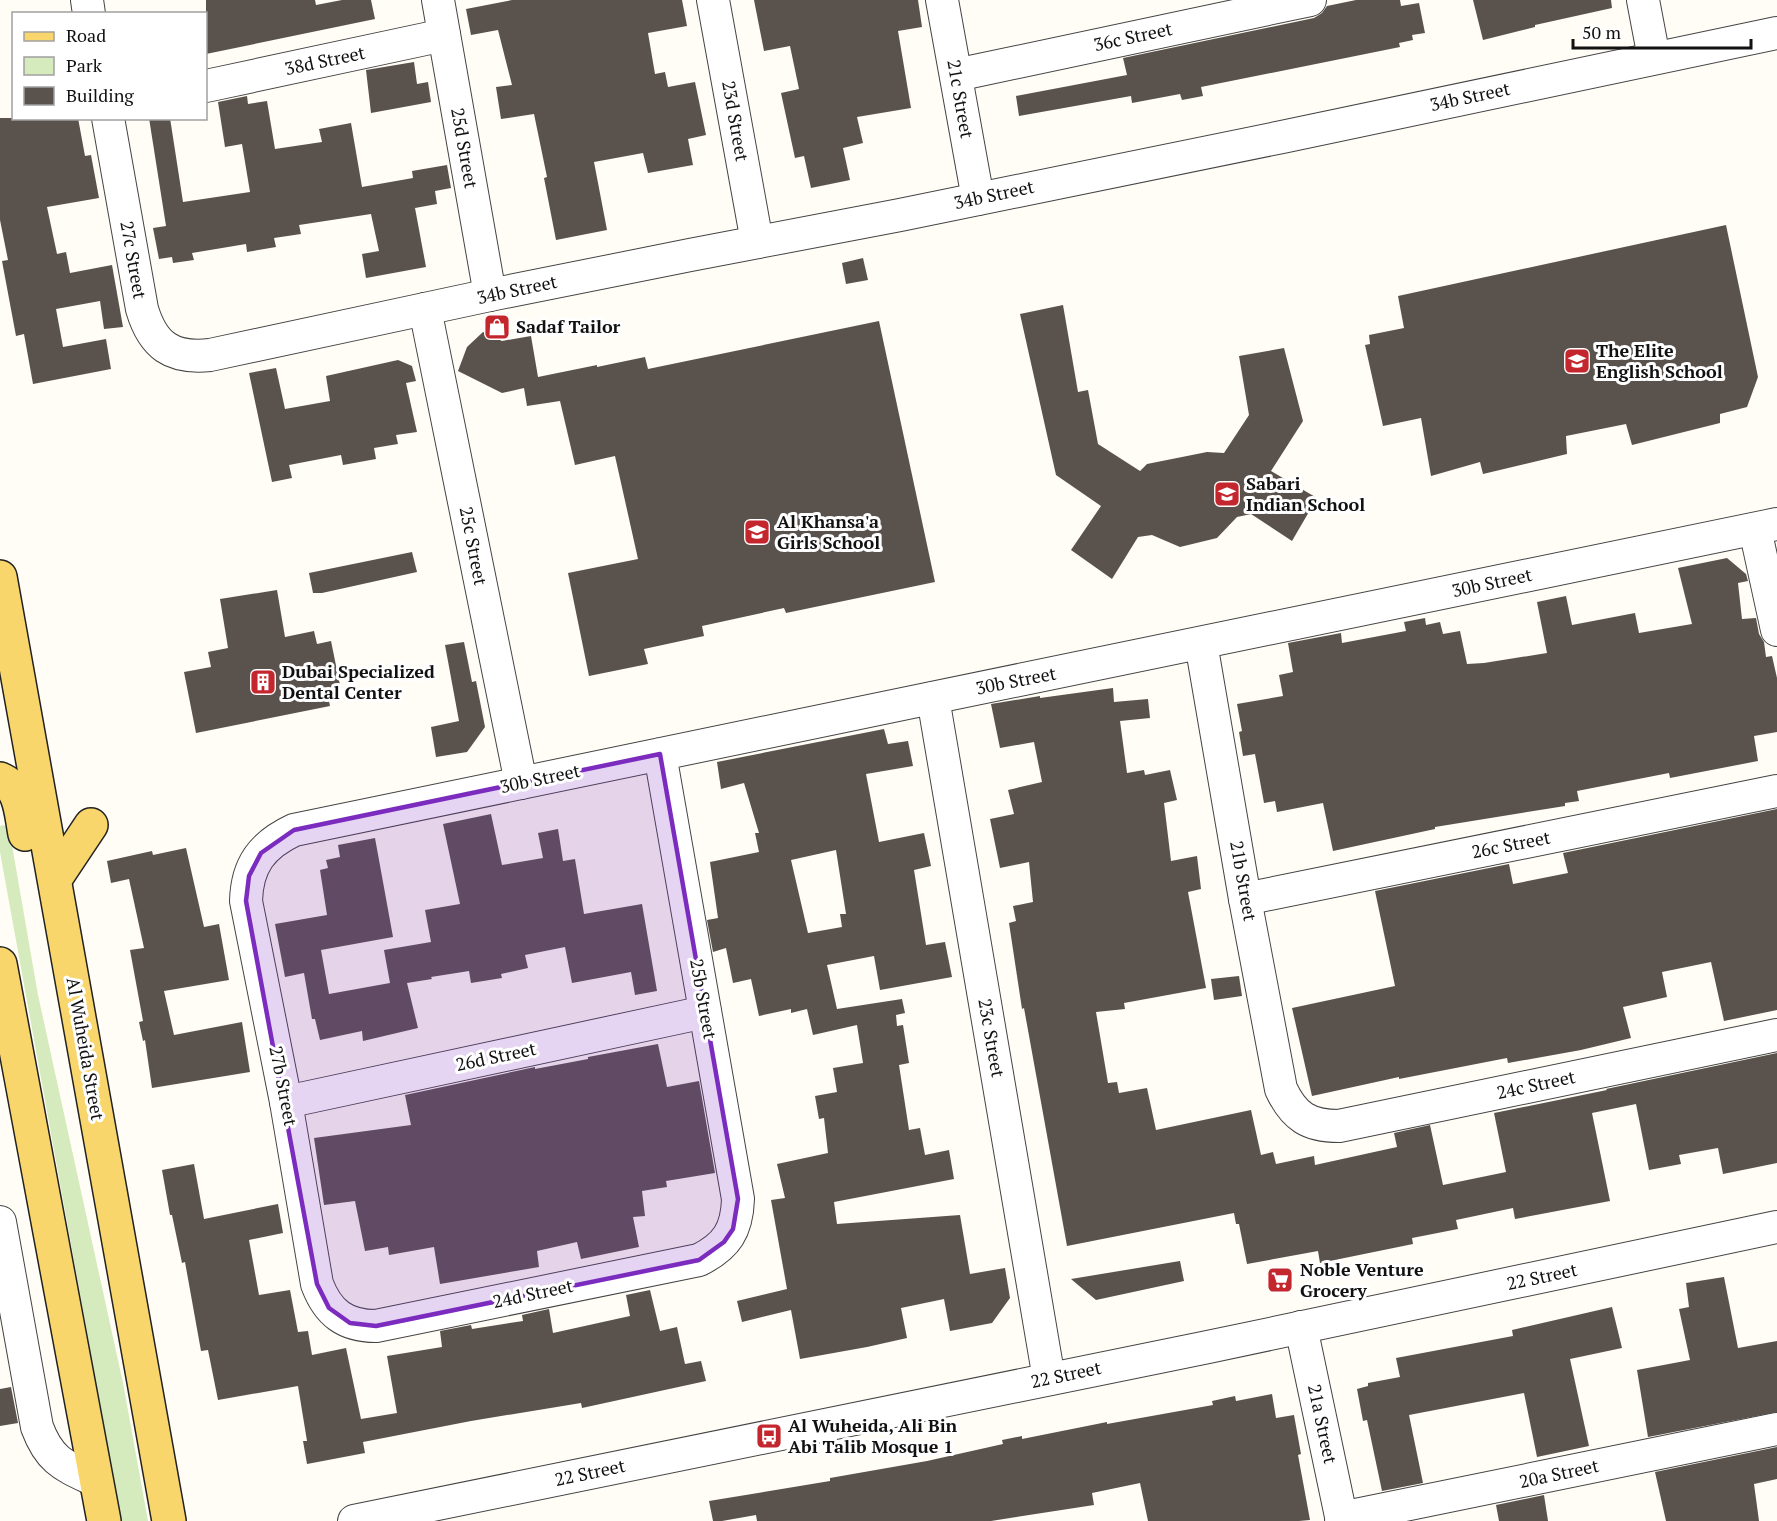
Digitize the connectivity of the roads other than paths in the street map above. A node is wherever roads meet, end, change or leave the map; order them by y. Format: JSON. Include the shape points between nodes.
{"nodes":[{"id":1,"x":438,"y":0,"type":"edge"},
{"id":2,"x":713,"y":0,"type":"edge"},
{"id":3,"x":942,"y":0,"type":"edge"},
{"id":4,"x":1310,"y":0,"type":"edge"},
{"id":5,"x":1642,"y":0,"type":"edge"},
{"id":6,"x":1777,"y":33,"type":"edge"},
{"id":7,"x":444,"y":35,"type":"junction"},
{"id":8,"x":1654,"y":58,"type":"junction"},
{"id":9,"x":956,"y":75,"type":"junction"},
{"id":10,"x":207,"y":86,"type":"edge"},
{"id":11,"x":108,"y":120,"type":"edge"},
{"id":12,"x":978,"y":199,"type":"junction"},
{"id":13,"x":757,"y":242,"type":"junction"},
{"id":14,"x":490,"y":295,"type":"junction"},
{"id":15,"x":425,"y":309,"type":"junction"},
{"id":16,"x":210,"y":355,"type":"joint"},
{"id":17,"x":1766,"y":526,"type":"edge"},
{"id":18,"x":0,"y":577,"type":"edge"},
{"id":19,"x":1777,"y":630,"type":"edge"},
{"id":20,"x":1201,"y":644,"type":"junction"},
{"id":21,"x":933,"y":698,"type":"junction"},
{"id":22,"x":660,"y":754,"type":"junction"},
{"id":23,"x":0,"y":779,"type":"edge"},
{"id":24,"x":521,"y":783,"type":"junction"},
{"id":25,"x":1777,"y":791,"type":"edge"},
{"id":26,"x":91,"y":825,"type":"dead end"},
{"id":27,"x":261,"y":853,"type":"joint"},
{"id":28,"x":55,"y":879,"type":"junction"},
{"id":29,"x":1245,"y":899,"type":"junction"},
{"id":30,"x":0,"y":964,"type":"edge"},
{"id":31,"x":72,"y":974,"type":"junction"},
{"id":32,"x":705,"y":1012,"type":"junction"},
{"id":33,"x":1777,"y":1035,"type":"edge"},
{"id":34,"x":286,"y":1102,"type":"junction"},
{"id":35,"x":1298,"y":1114,"type":"joint"},
{"id":36,"x":0,"y":1221,"type":"edge"},
{"id":37,"x":1777,"y":1227,"type":"edge"},
{"id":38,"x":724,"y":1242,"type":"joint"},
{"id":39,"x":339,"y":1317,"type":"joint"},
{"id":40,"x":1301,"y":1328,"type":"junction"},
{"id":41,"x":1050,"y":1379,"type":"junction"},
{"id":42,"x":1777,"y":1429,"type":"edge"},
{"id":43,"x":96,"y":1481,"type":"junction"},
{"id":44,"x":1342,"y":1520,"type":"edge"},
{"id":45,"x":104,"y":1521,"type":"edge"},
{"id":46,"x":169,"y":1521,"type":"edge"},
{"id":47,"x":354,"y":1521,"type":"edge"}],
"edges":[{"from":1,"to":7,"type":"street","name":"25d Street"},
{"from":2,"to":13,"type":"street","name":"23d Street"},
{"from":3,"to":9,"type":"street","name":"21c Street"},
{"from":4,"to":9,"type":"street","name":"36c Street"},
{"from":5,"to":8,"type":"street"},
{"from":6,"to":8,"type":"street","name":"34b Street"},
{"from":7,"to":10,"type":"street","name":"38d Street"},
{"from":7,"to":14,"type":"street","name":"25d Street"},
{"from":8,"to":12,"type":"street","name":"34b Street"},
{"from":9,"to":12,"type":"street","name":"21c Street"},
{"from":11,"to":16,"type":"street","name":"27c Street","via":[[147,327],[174,352],[192,357]]},
{"from":12,"to":13,"type":"street","name":"34b Street"},
{"from":13,"to":14,"type":"street","name":"34b Street"},
{"from":14,"to":15,"type":"street","name":"34b Street"},
{"from":15,"to":16,"type":"street","name":"34b Street"},
{"from":15,"to":24,"type":"street","name":"25c Street"},
{"from":17,"to":19,"type":"street"},
{"from":17,"to":20,"type":"street","name":"30b Street"},
{"from":18,"to":28,"type":"main road","name":"Al Wuheida Street"},
{"from":20,"to":21,"type":"street","name":"30b Street"},
{"from":20,"to":29,"type":"street","name":"21b Street"},
{"from":21,"to":22,"type":"street","name":"30b Street"},
{"from":21,"to":41,"type":"street","name":"23c Street"},
{"from":22,"to":24,"type":"street","name":"30b Street"},
{"from":22,"to":32,"type":"street","name":"25b Street"},
{"from":23,"to":31,"type":"main road","via":[[16,791],[51,954]]},
{"from":24,"to":27,"type":"street","name":"30b Street","via":[[294,830],[270,843]]},
{"from":25,"to":29,"type":"street","name":"26c Street"},
{"from":26,"to":28,"type":"main road"},
{"from":27,"to":34,"type":"street","name":"27b Street","via":[[249,876],[246,901]]},
{"from":28,"to":31,"type":"main road","name":"Al Wuheida Street"},
{"from":29,"to":35,"type":"street","name":"21b Street","via":[[1281,1089]]},
{"from":30,"to":43,"type":"main road"},
{"from":31,"to":46,"type":"main road","name":"Al Wuheida Street"},
{"from":32,"to":34,"type":"street","name":"26d Street"},
{"from":32,"to":38,"type":"street","name":"25b Street","via":[[738,1199],[733,1229]]},
{"from":33,"to":35,"type":"street","name":"24c Street","via":[[1339,1126],[1310,1122]]},
{"from":34,"to":39,"type":"street","name":"27b Street","via":[[317,1284],[329,1308]]},
{"from":36,"to":43,"type":"street","via":[[37,1427],[53,1457]]},
{"from":37,"to":40,"type":"street","name":"22 Street"},
{"from":38,"to":39,"type":"street","name":"24d Street","via":[[699,1260],[376,1326],[350,1323]]},
{"from":40,"to":41,"type":"street","name":"22 Street"},
{"from":40,"to":44,"type":"street","name":"21a Street"},
{"from":41,"to":47,"type":"street","name":"22 Street"},
{"from":42,"to":44,"type":"street","name":"20a Street"},
{"from":43,"to":45,"type":"main road"}]}
